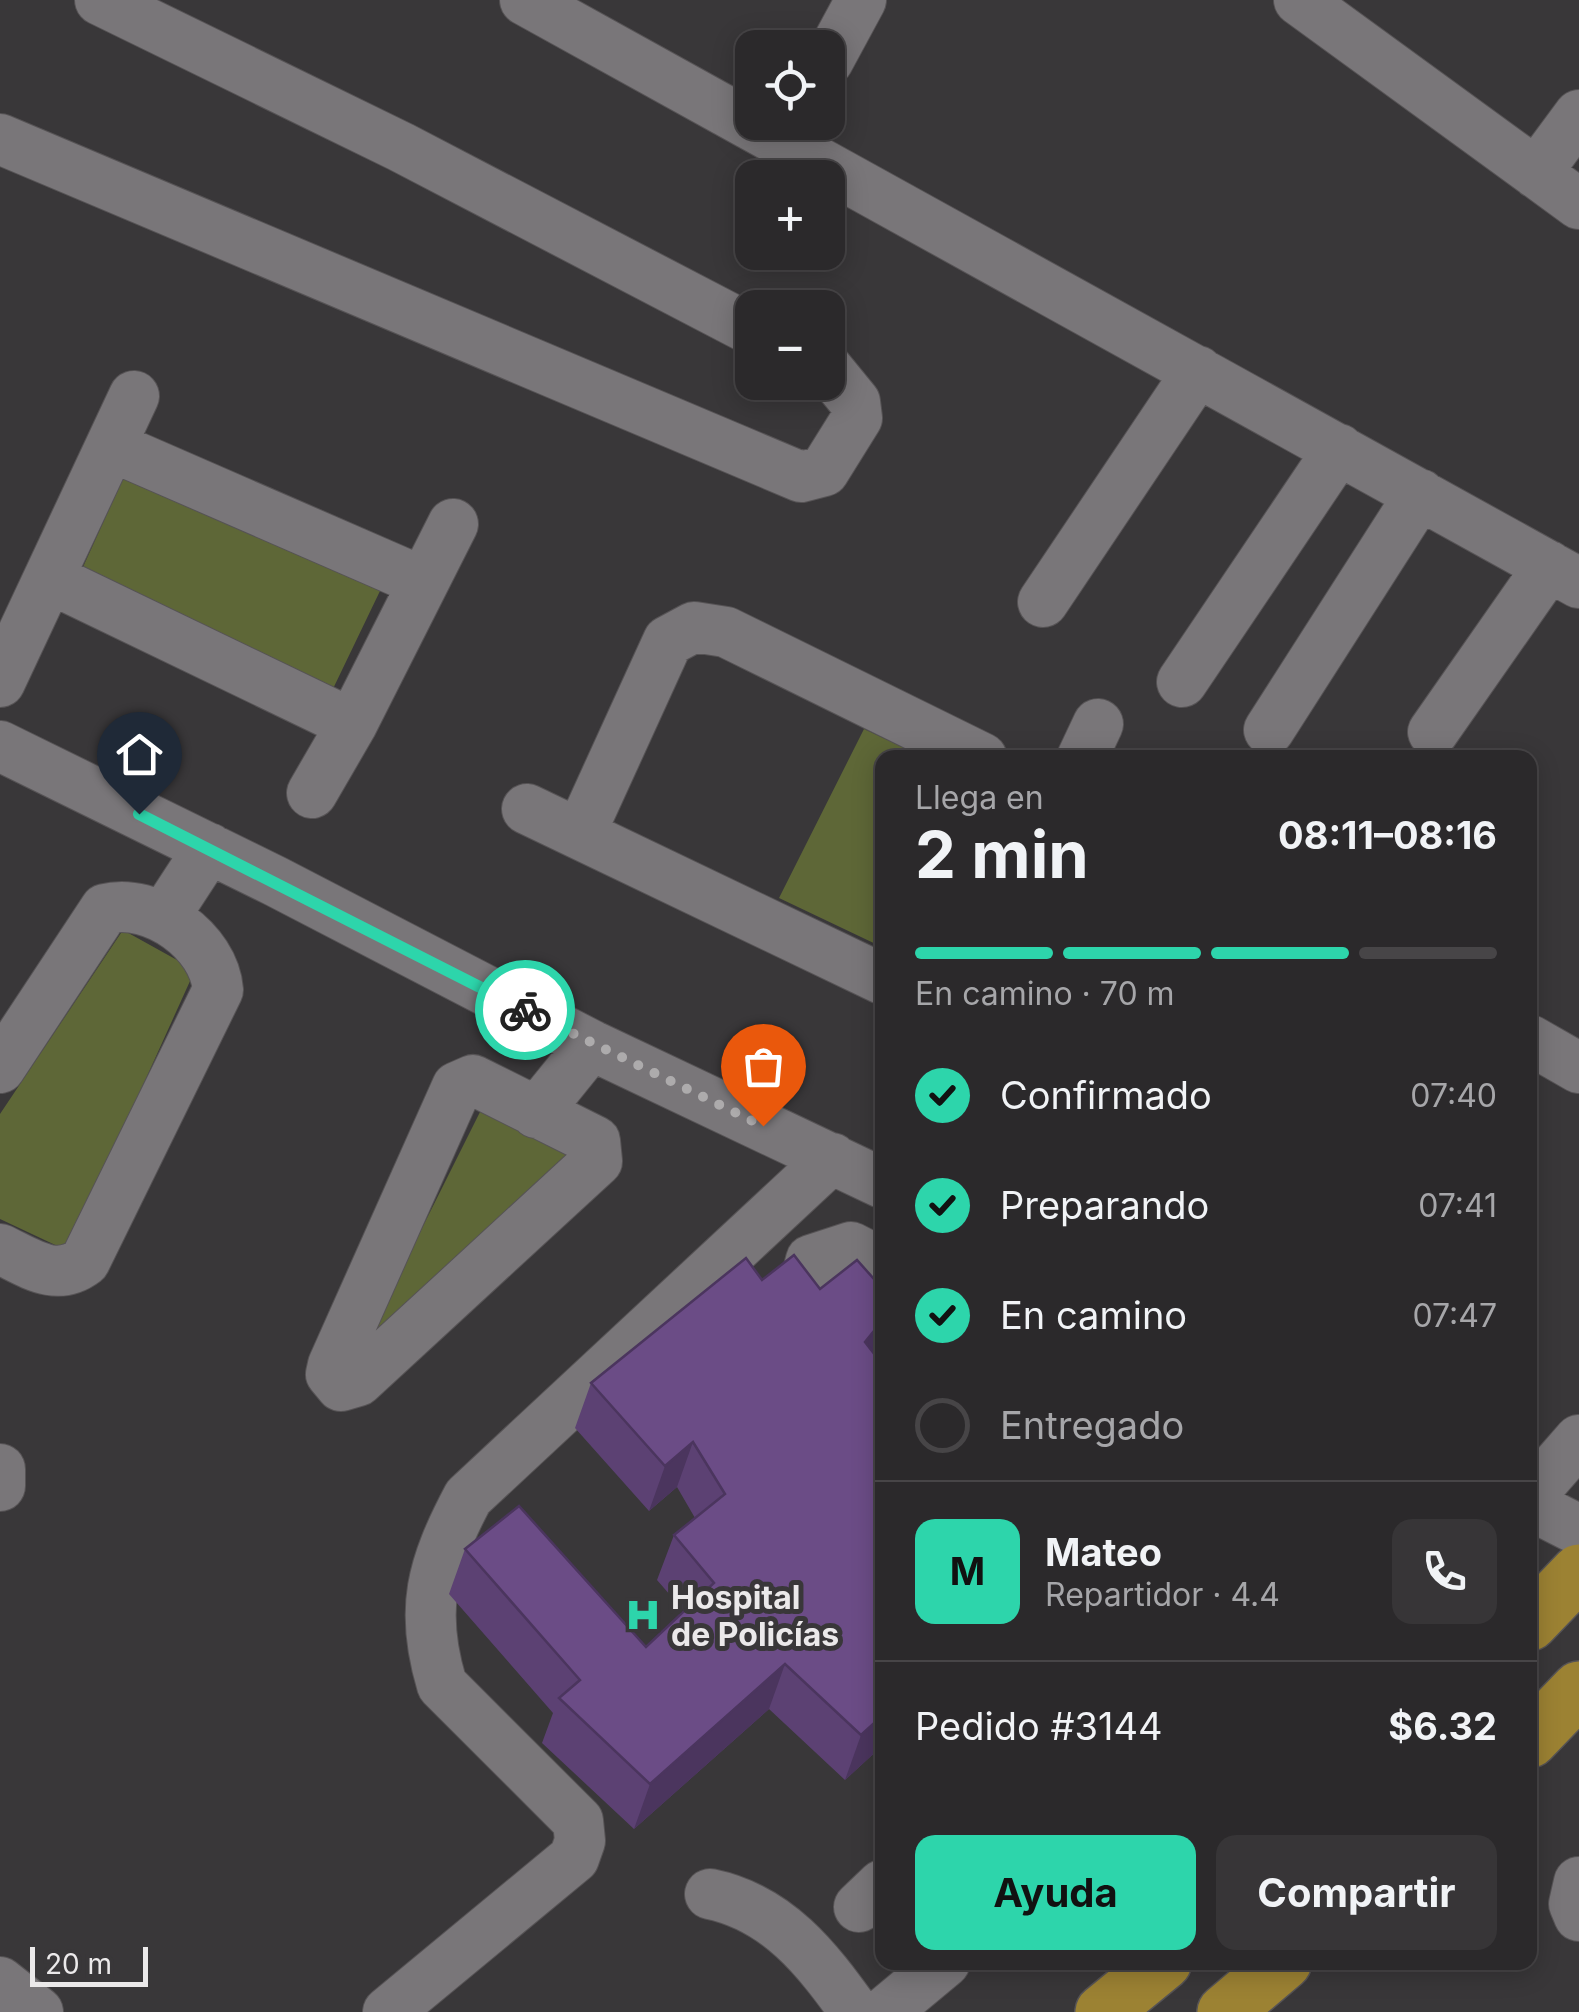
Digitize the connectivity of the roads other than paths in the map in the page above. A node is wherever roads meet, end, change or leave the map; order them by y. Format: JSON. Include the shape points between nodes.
{"nodes":[{"id":1,"x":100,"y":0,"type":"edge"},
{"id":2,"x":525,"y":0,"type":"edge"},
{"id":3,"x":861,"y":0,"type":"edge"},
{"id":4,"x":1298,"y":0,"type":"edge"},
{"id":5,"x":1356,"y":17,"type":"edge"},
{"id":6,"x":845,"y":30,"type":"edge"},
{"id":7,"x":735,"y":105,"type":"edge"},
{"id":8,"x":1579,"y":115,"type":"edge"},
{"id":9,"x":0,"y":139,"type":"edge"},
{"id":10,"x":803,"y":140,"type":"edge"},
{"id":11,"x":1536,"y":172,"type":"junction"},
{"id":12,"x":1579,"y":204,"type":"edge"},
{"id":13,"x":735,"y":321,"type":"edge"},
{"id":14,"x":1198,"y":372,"type":"junction"},
{"id":15,"x":845,"y":390,"type":"edge"},
{"id":16,"x":134,"y":396,"type":"dead end"},
{"id":17,"x":113,"y":446,"type":"junction"},
{"id":18,"x":1340,"y":450,"type":"junction"},
{"id":19,"x":1420,"y":494,"type":"junction"},
{"id":20,"x":453,"y":524,"type":"dead end"},
{"id":21,"x":1564,"y":574,"type":"edge"},
{"id":22,"x":50,"y":579,"type":"junction"},
{"id":23,"x":423,"y":582,"type":"junction"},
{"id":24,"x":1042,"y":602,"type":"dead end"},
{"id":25,"x":0,"y":682,"type":"edge"},
{"id":26,"x":1182,"y":682,"type":"dead end"},
{"id":27,"x":352,"y":724,"type":"junction"},
{"id":28,"x":1269,"y":730,"type":"dead end"},
{"id":29,"x":1433,"y":732,"type":"dead end"},
{"id":30,"x":0,"y":746,"type":"edge"},
{"id":31,"x":966,"y":750,"type":"edge"},
{"id":32,"x":312,"y":793,"type":"dead end"},
{"id":33,"x":528,"y":809,"type":"dead end"},
{"id":34,"x":580,"y":834,"type":"junction"},
{"id":35,"x":209,"y":848,"type":"junction"},
{"id":36,"x":164,"y":917,"type":"junction"},
{"id":37,"x":875,"y":976,"type":"edge"},
{"id":38,"x":1537,"y":1044,"type":"edge"},
{"id":39,"x":591,"y":1045,"type":"junction"},
{"id":40,"x":0,"y":1068,"type":"edge"},
{"id":41,"x":1579,"y":1068,"type":"edge"},
{"id":42,"x":536,"y":1113,"type":"junction"},
{"id":43,"x":868,"y":1171,"type":"edge"},
{"id":44,"x":0,"y":1249,"type":"edge"},
{"id":45,"x":875,"y":1259,"type":"edge"},
{"id":46,"x":819,"y":1322,"type":"edge"},
{"id":47,"x":1579,"y":1440,"type":"edge"},
{"id":48,"x":0,"y":1470,"type":"edge"},
{"id":49,"x":0,"y":1486,"type":"edge"},
{"id":50,"x":1537,"y":1488,"type":"edge"},
{"id":51,"x":1537,"y":1509,"type":"edge"},
{"id":52,"x":1579,"y":1530,"type":"edge"},
{"id":53,"x":1579,"y":1572,"type":"edge"},
{"id":54,"x":1537,"y":1616,"type":"edge"},
{"id":55,"x":1579,"y":1882,"type":"edge"},
{"id":56,"x":710,"y":1894,"type":"dead end"},
{"id":57,"x":1579,"y":1916,"type":"edge"},
{"id":58,"x":935,"y":1970,"type":"edge"},
{"id":59,"x":1154,"y":1970,"type":"edge"},
{"id":60,"x":1275,"y":1970,"type":"edge"},
{"id":61,"x":0,"y":1982,"type":"edge"},
{"id":62,"x":38,"y":2012,"type":"edge"},
{"id":63,"x":388,"y":2012,"type":"edge"},
{"id":64,"x":855,"y":2012,"type":"edge"},
{"id":65,"x":885,"y":2012,"type":"edge"},
{"id":66,"x":1103,"y":2012,"type":"edge"},
{"id":67,"x":1225,"y":2012,"type":"edge"}],
"edges":[{"from":1,"to":13,"type":"street"},
{"from":2,"to":7,"type":"street"},
{"from":3,"to":6,"type":"street"},
{"from":4,"to":5,"type":"street"},
{"from":5,"to":11,"type":"street"},
{"from":8,"to":11,"type":"street"},
{"from":9,"to":15,"type":"street","via":[[802,478],[824,471],[857,418]]},
{"from":10,"to":14,"type":"street"},
{"from":11,"to":12,"type":"street"},
{"from":14,"to":18,"type":"street"},
{"from":14,"to":24,"type":"street"},
{"from":16,"to":17,"type":"street"},
{"from":17,"to":22,"type":"street"},
{"from":17,"to":23,"type":"street"},
{"from":18,"to":19,"type":"street"},
{"from":18,"to":26,"type":"street"},
{"from":19,"to":21,"type":"street"},
{"from":19,"to":28,"type":"street"},
{"from":20,"to":23,"type":"street"},
{"from":21,"to":29,"type":"street"},
{"from":22,"to":25,"type":"street"},
{"from":22,"to":27,"type":"street"},
{"from":23,"to":27,"type":"street"},
{"from":27,"to":32,"type":"street"},
{"from":30,"to":35,"type":"street"},
{"from":31,"to":34,"type":"street","via":[[726,632],[694,627],[668,641]]},
{"from":33,"to":34,"type":"street"},
{"from":34,"to":37,"type":"street"},
{"from":35,"to":36,"type":"street"},
{"from":35,"to":39,"type":"street"},
{"from":36,"to":40,"type":"street","via":[[141,907],[105,909]]},
{"from":36,"to":44,"type":"street","via":[[206,954],[218,990],[85,1261],[70,1272],[53,1273]]},
{"from":38,"to":41,"type":"street"},
{"from":39,"to":42,"type":"street"},
{"from":39,"to":43,"type":"street"},
{"from":42,"to":42,"type":"street","via":[[482,1082],[464,1081],[457,1088],[333,1365],[334,1382],[358,1381],[598,1161],[595,1141]]},
{"from":43,"to":63,"type":"street","via":[[468,1497],[439,1553],[429,1614],[442,1685],[578,1821],[580,1841],[574,1858]]},
{"from":45,"to":46,"type":"street","via":[[852,1247],[812,1260],[802,1295]]},
{"from":47,"to":50,"type":"street"},
{"from":48,"to":49,"type":"street"},
{"from":51,"to":52,"type":"street"},
{"from":53,"to":54,"type":"main road"},
{"from":55,"to":57,"type":"street"},
{"from":56,"to":64,"type":"street","via":[[756,1908],[785,1928]]},
{"from":58,"to":65,"type":"street"},
{"from":59,"to":66,"type":"main road"},
{"from":60,"to":67,"type":"main road"},
{"from":61,"to":62,"type":"street"}]}
